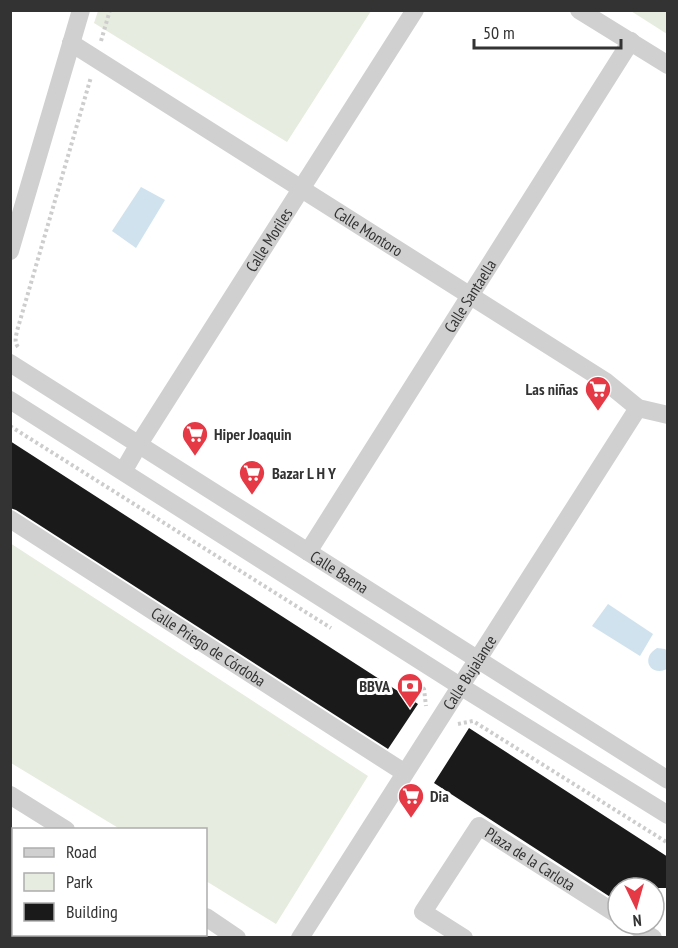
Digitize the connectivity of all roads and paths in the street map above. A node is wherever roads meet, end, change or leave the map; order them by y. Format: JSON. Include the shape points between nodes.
{"nodes":[{"id":1,"x":81,"y":10,"type":"edge"},
{"id":2,"x":110,"y":10,"type":"edge"},
{"id":3,"x":415,"y":10,"type":"edge"},
{"id":4,"x":579,"y":10,"type":"edge"},
{"id":5,"x":631,"y":41,"type":"junction"},
{"id":6,"x":70,"y":43,"type":"junction"},
{"id":7,"x":96,"y":59,"type":"junction"},
{"id":8,"x":668,"y":65,"type":"edge"},
{"id":9,"x":301,"y":189,"type":"junction"},
{"id":10,"x":10,"y":251,"type":"edge"},
{"id":11,"x":470,"y":296,"type":"junction"},
{"id":12,"x":10,"y":363,"type":"edge"},
{"id":13,"x":26,"y":373,"type":"junction"},
{"id":14,"x":10,"y":399,"type":"edge"},
{"id":15,"x":638,"y":408,"type":"junction"},
{"id":16,"x":668,"y":415,"type":"edge"},
{"id":17,"x":10,"y":426,"type":"edge"},
{"id":18,"x":139,"y":444,"type":"junction"},
{"id":19,"x":124,"y":470,"type":"junction"},
{"id":20,"x":10,"y":519,"type":"edge"},
{"id":21,"x":308,"y":552,"type":"junction"},
{"id":22,"x":331,"y":628,"type":"dead end"},
{"id":23,"x":477,"y":659,"type":"junction"},
{"id":24,"x":411,"y":679,"type":"dead end"},
{"id":25,"x":460,"y":686,"type":"junction"},
{"id":26,"x":429,"y":712,"type":"dead end"},
{"id":27,"x":449,"y":724,"type":"dead end"},
{"id":28,"x":405,"y":772,"type":"junction"},
{"id":29,"x":668,"y":780,"type":"edge"},
{"id":30,"x":10,"y":795,"type":"edge"},
{"id":31,"x":668,"y":815,"type":"edge"},
{"id":32,"x":63,"y":828,"type":"edge"},
{"id":33,"x":668,"y":843,"type":"edge"},
{"id":34,"x":606,"y":907,"type":"edge"},
{"id":35,"x":207,"y":919,"type":"edge"},
{"id":36,"x":237,"y":938,"type":"edge"},
{"id":37,"x":300,"y":938,"type":"edge"},
{"id":38,"x":464,"y":938,"type":"edge"}],
"edges":[{"from":1,"to":6,"type":"street"},
{"from":2,"to":7,"type":"path"},
{"from":3,"to":9,"type":"street","name":"Calle Moriles"},
{"from":4,"to":5,"type":"street"},
{"from":5,"to":8,"type":"street"},
{"from":5,"to":11,"type":"street","name":"Calle Santaella"},
{"from":6,"to":7,"type":"street","name":"Calle Montoro"},
{"from":6,"to":10,"type":"street"},
{"from":7,"to":9,"type":"street","name":"Calle Montoro"},
{"from":7,"to":13,"type":"path","via":[[17,332],[16,344],[27,354],[29,362]]},
{"from":9,"to":11,"type":"street","name":"Calle Montoro"},
{"from":9,"to":18,"type":"street","name":"Calle Moriles"},
{"from":11,"to":15,"type":"street","name":"Calle Montoro","via":[[604,381]]},
{"from":11,"to":21,"type":"street","name":"Calle Santaella"},
{"from":12,"to":13,"type":"street","name":"Calle Baena"},
{"from":13,"to":18,"type":"street","name":"Calle Baena"},
{"from":14,"to":19,"type":"street","name":"Calle Baena"},
{"from":15,"to":16,"type":"street","name":"Calle Montoro"},
{"from":15,"to":23,"type":"street","name":"Calle Bujalance"},
{"from":17,"to":22,"type":"path"},
{"from":18,"to":19,"type":"street","name":"Calle Moriles"},
{"from":18,"to":21,"type":"street","name":"Calle Baena"},
{"from":19,"to":25,"type":"street","name":"Calle Baena"},
{"from":20,"to":28,"type":"street","name":"Calle Priego de Córdoba"},
{"from":21,"to":23,"type":"street","name":"Calle Baena"},
{"from":23,"to":25,"type":"street","name":"Calle Bujalance"},
{"from":23,"to":29,"type":"street","name":"Calle Baena"},
{"from":24,"to":26,"type":"path","via":[[424,689]]},
{"from":25,"to":28,"type":"street","name":"Calle Bujalance"},
{"from":25,"to":31,"type":"street","name":"Calle Baena"},
{"from":27,"to":33,"type":"path","via":[[473,721]]},
{"from":28,"to":37,"type":"street","name":"Calle Bujalance"},
{"from":30,"to":32,"type":"street"},
{"from":34,"to":38,"type":"street","name":"Plaza de la Carlota","via":[[479,826],[423,912]]},
{"from":35,"to":36,"type":"street"}]}
